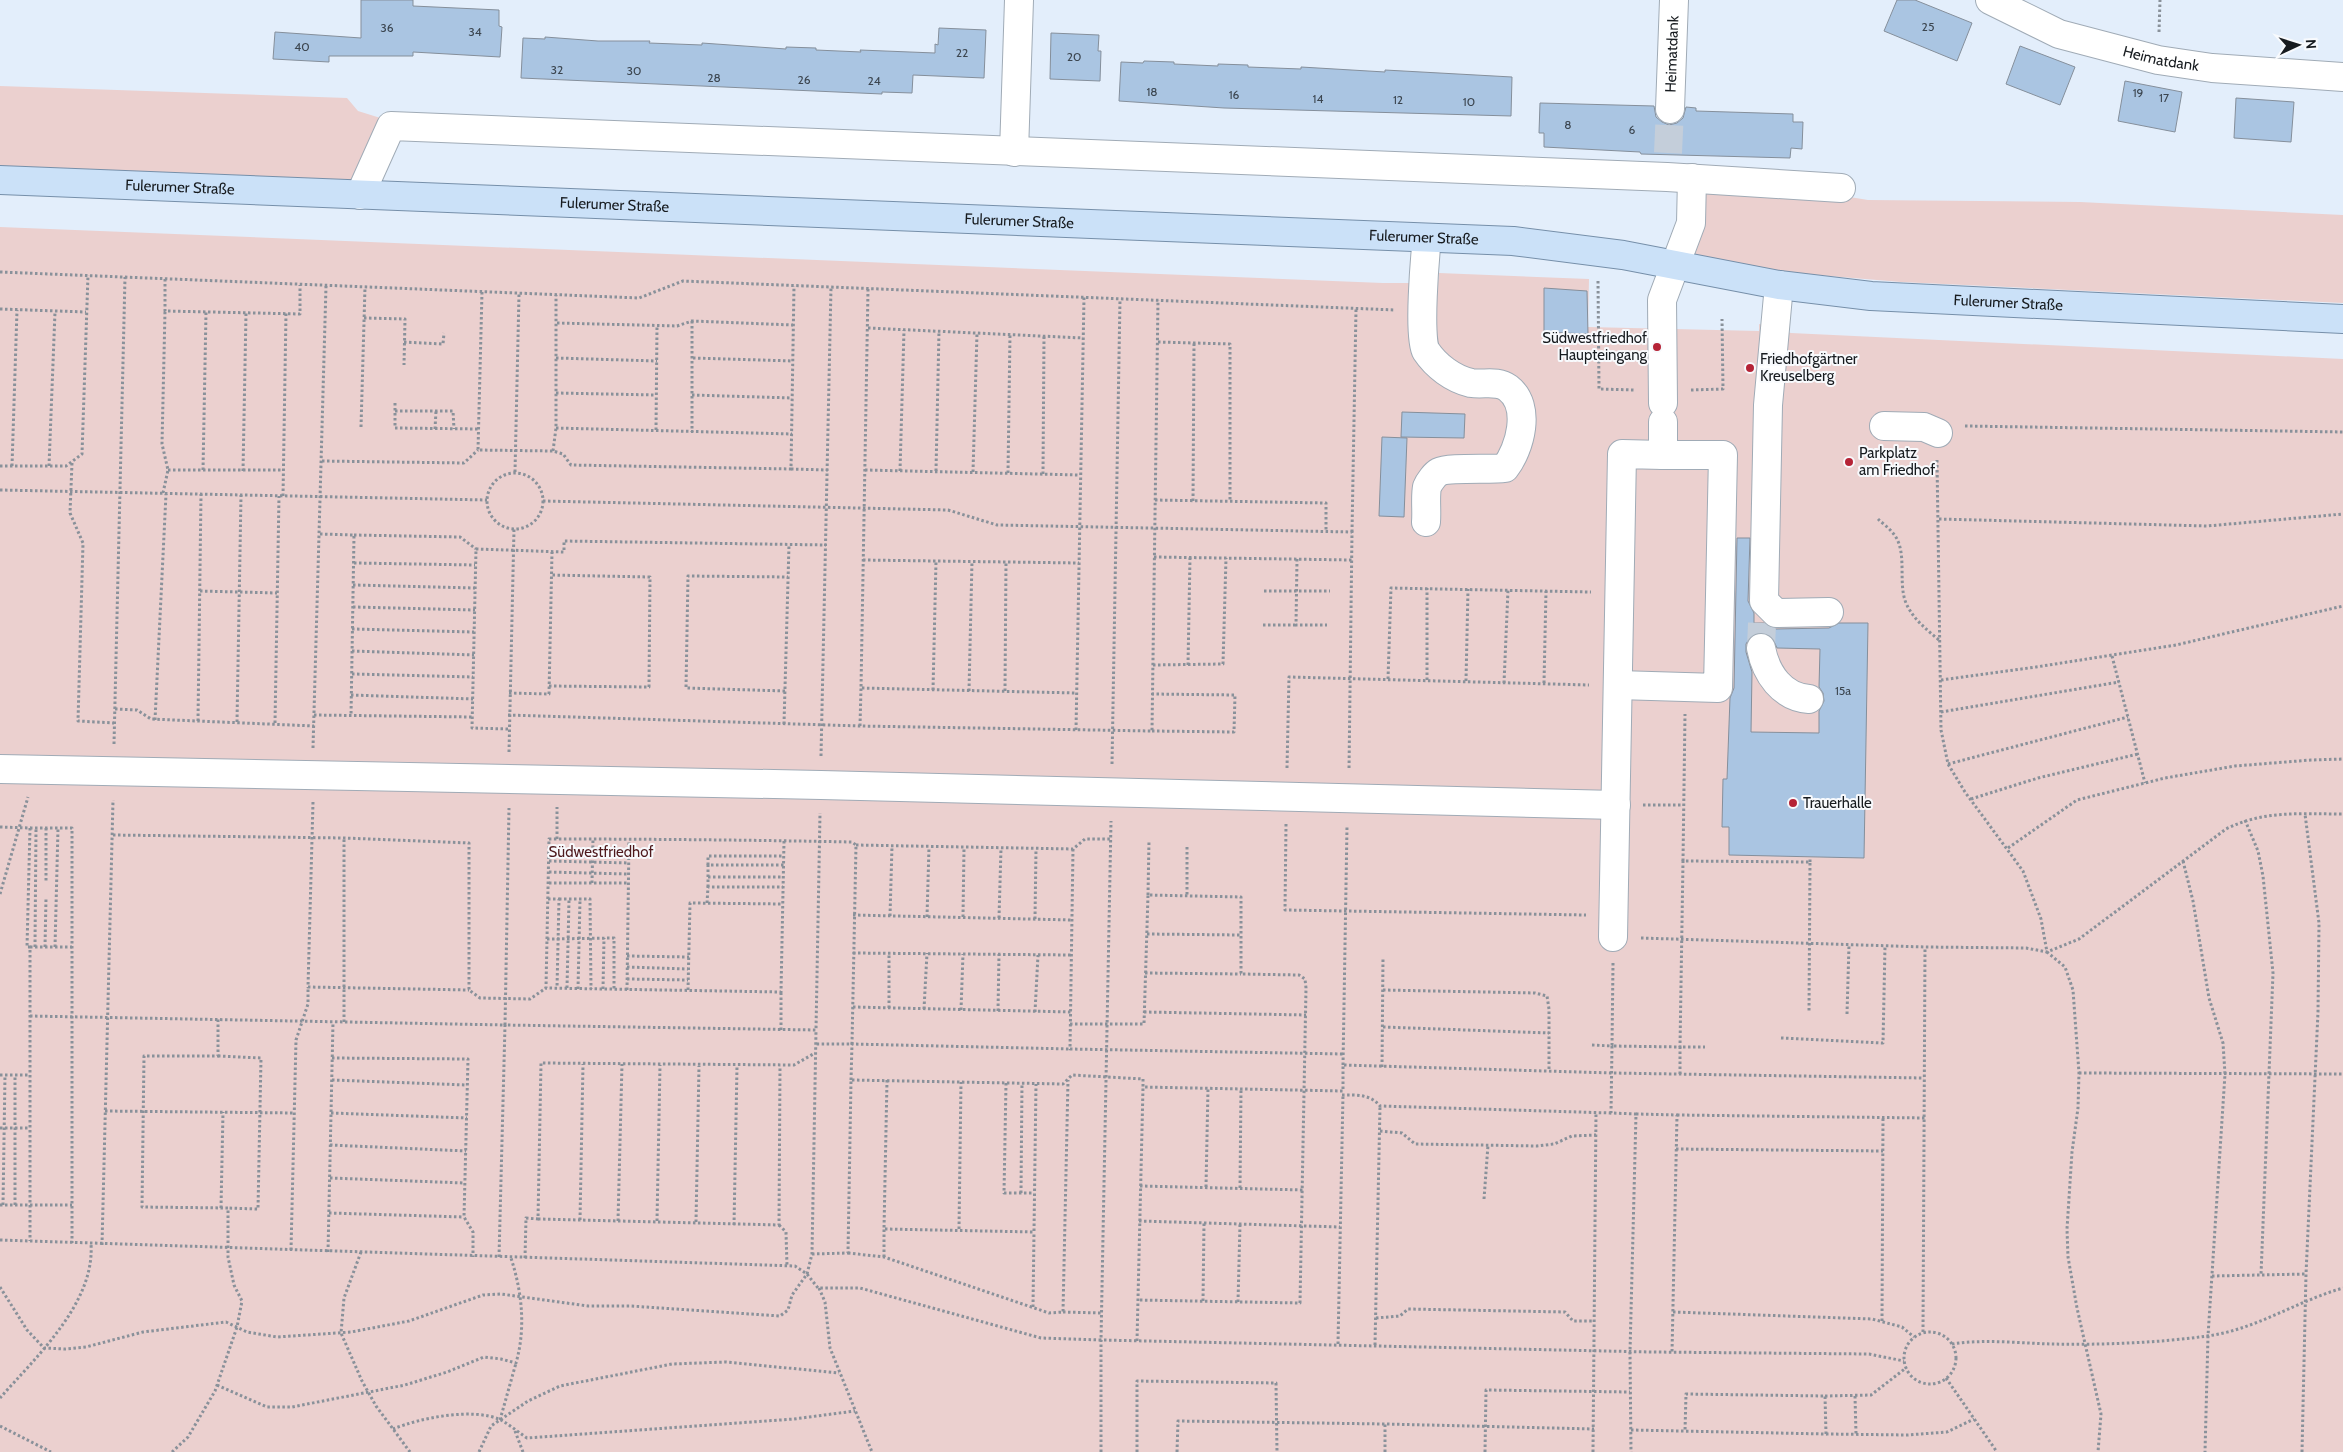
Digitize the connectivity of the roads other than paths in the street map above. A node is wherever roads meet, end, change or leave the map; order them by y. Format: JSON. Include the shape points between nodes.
{"nodes":[{"id":1,"x":1019,"y":0,"type":"edge"},
{"id":2,"x":1674,"y":0,"type":"edge"},
{"id":3,"x":1990,"y":0,"type":"edge"},
{"id":4,"x":2343,"y":77,"type":"edge"},
{"id":5,"x":1670,"y":109,"type":"tunnel mouth"},
{"id":6,"x":1014,"y":152,"type":"junction"},
{"id":7,"x":1676,"y":169,"type":"junction"},
{"id":8,"x":0,"y":180,"type":"edge"},
{"id":9,"x":1842,"y":188,"type":"dead end"},
{"id":10,"x":360,"y":195,"type":"junction"},
{"id":11,"x":1427,"y":238,"type":"junction"},
{"id":12,"x":1676,"y":264,"type":"junction"},
{"id":13,"x":1779,"y":285,"type":"junction"},
{"id":14,"x":2343,"y":319,"type":"edge"},
{"id":15,"x":1884,"y":426,"type":"dead end"},
{"id":16,"x":1938,"y":433,"type":"road end"},
{"id":17,"x":1662,"y":454,"type":"junction"},
{"id":18,"x":1426,"y":522,"type":"dead end"},
{"id":19,"x":1829,"y":612,"type":"dead end"},
{"id":20,"x":1762,"y":624,"type":"junction"},
{"id":21,"x":1618,"y":685,"type":"junction"},
{"id":22,"x":1809,"y":699,"type":"dead end"},
{"id":23,"x":0,"y":769,"type":"edge"},
{"id":24,"x":1616,"y":805,"type":"junction"},
{"id":25,"x":1613,"y":937,"type":"road end"}],
"edges":[{"from":1,"to":6,"type":"street"},
{"from":2,"to":5,"type":"street","name":"Heimatdank"},
{"from":3,"to":4,"type":"street","name":"Heimatdank","via":[[2059,34],[2158,60],[2212,68]]},
{"from":6,"to":7,"type":"street"},
{"from":6,"to":10,"type":"street","via":[[391,126]]},
{"from":7,"to":9,"type":"street"},
{"from":7,"to":12,"type":"street","via":[[1690,223]]},
{"from":8,"to":10,"type":"main road","name":"Fulerumer Straße"},
{"from":10,"to":11,"type":"main road","name":"Fulerumer Straße"},
{"from":11,"to":12,"type":"main road","name":"Fulerumer Straße","via":[[1566,246]]},
{"from":11,"to":18,"type":"street","via":[[1424,349],[1436,365],[1454,377],[1472,383],[1497,383],[1508,388],[1518,400],[1521,418],[1513,459],[1505,468],[1449,470],[1439,472],[1432,479],[1428,487]]},
{"from":12,"to":13,"type":"main road","name":"Fulerumer Straße"},
{"from":12,"to":17,"type":"street","via":[[1662,300]]},
{"from":13,"to":14,"type":"main road","name":"Fulerumer Straße","via":[[1871,296]]},
{"from":13,"to":20,"type":"street","via":[[1768,413]]},
{"from":15,"to":16,"type":"street","via":[[1924,427]]},
{"from":17,"to":21,"type":"street","via":[[1622,454]]},
{"from":17,"to":21,"type":"street","via":[[1722,455],[1718,688]]},
{"from":19,"to":20,"type":"street","via":[[1776,613]]},
{"from":20,"to":22,"type":"street","via":[[1762,657],[1778,685],[1787,693]]},
{"from":21,"to":24,"type":"street"},
{"from":23,"to":24,"type":"street"},
{"from":24,"to":25,"type":"street"}]}
